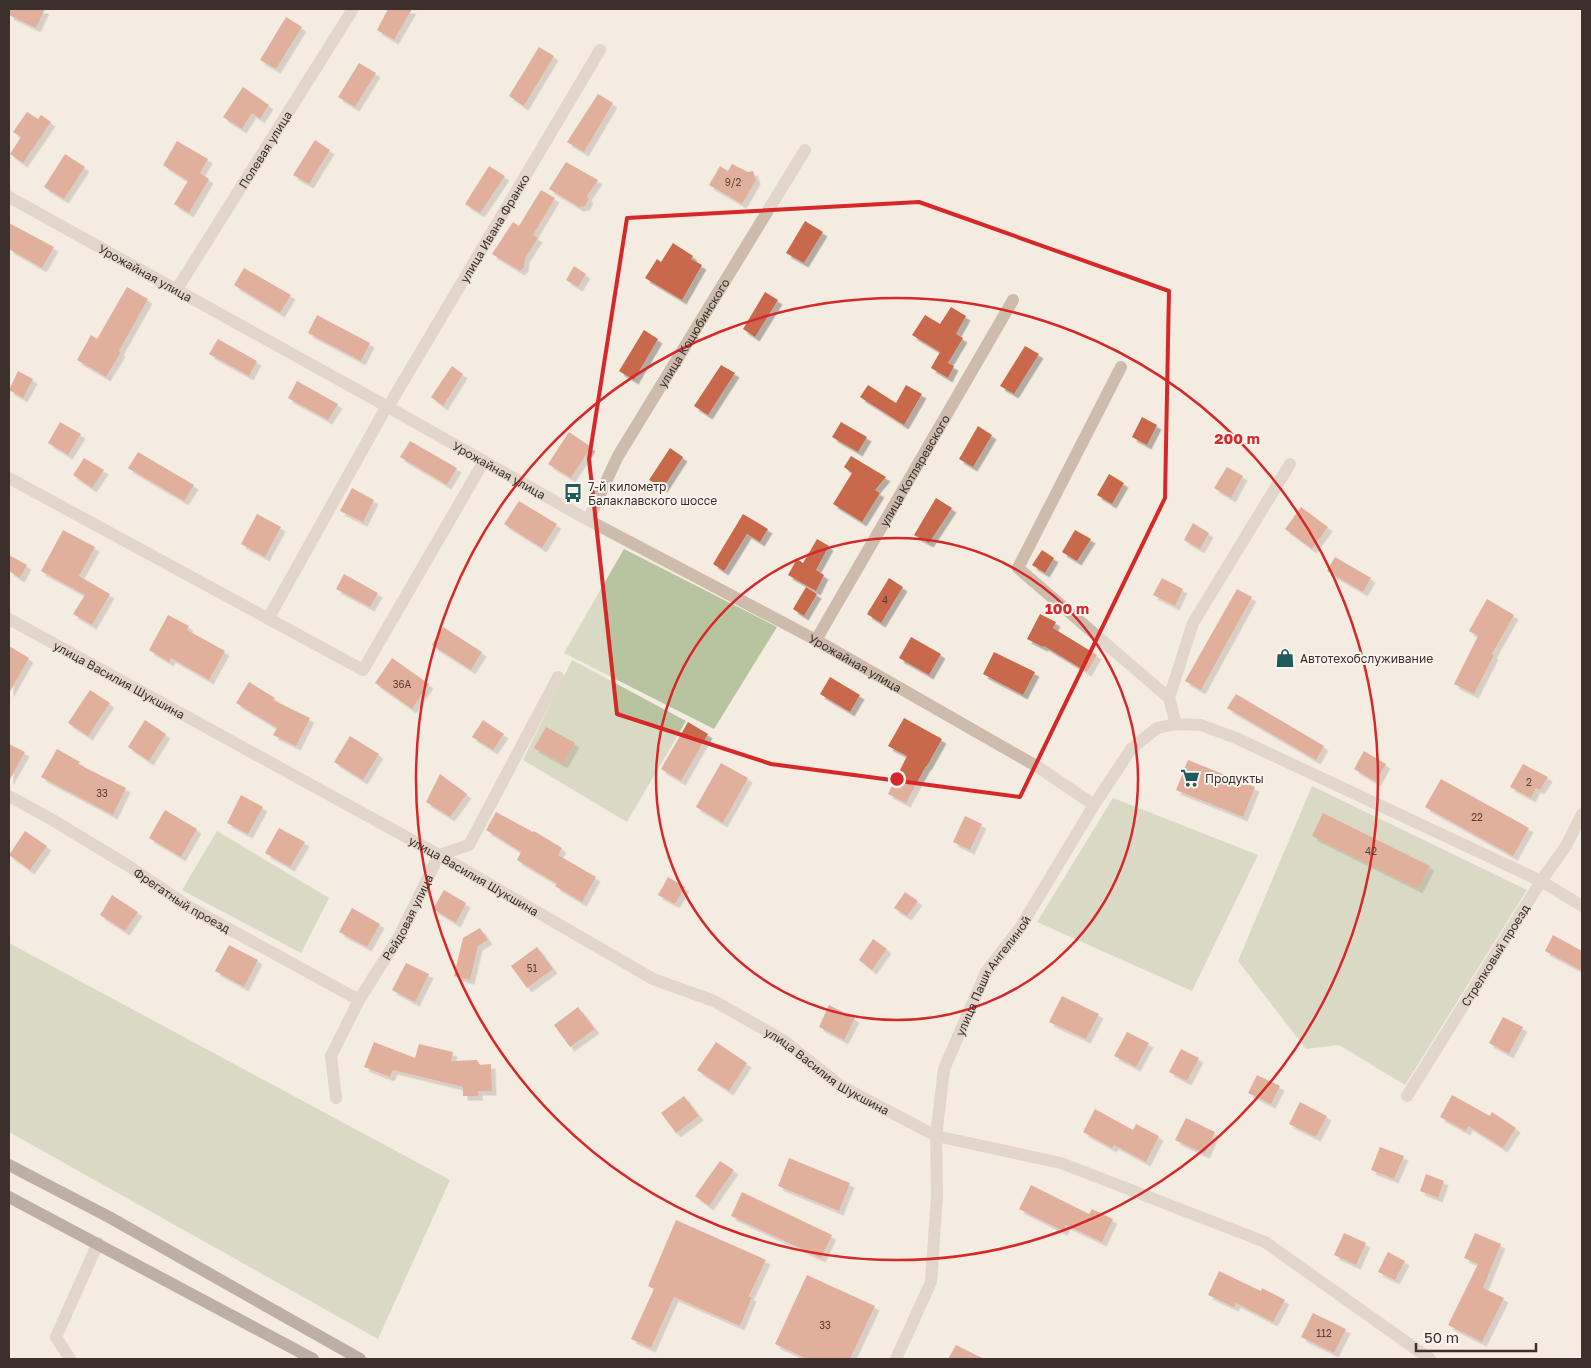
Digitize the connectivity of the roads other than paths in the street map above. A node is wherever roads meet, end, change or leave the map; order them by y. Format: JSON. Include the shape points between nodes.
{"nodes":[{"id":1,"x":353,"y":9,"type":"edge"},
{"id":2,"x":600,"y":50,"type":"dead end"},
{"id":3,"x":805,"y":150,"type":"dead end"},
{"id":4,"x":9,"y":197,"type":"edge"},
{"id":5,"x":177,"y":289,"type":"junction"},
{"id":6,"x":1013,"y":300,"type":"dead end"},
{"id":7,"x":1121,"y":367,"type":"dead end"},
{"id":8,"x":387,"y":406,"type":"junction"},
{"id":9,"x":484,"y":461,"type":"junction"},
{"id":10,"x":1290,"y":464,"type":"dead end"},
{"id":11,"x":9,"y":478,"type":"edge"},
{"id":12,"x":588,"y":520,"type":"junction"},
{"id":13,"x":9,"y":619,"type":"edge"},
{"id":14,"x":268,"y":619,"type":"junction"},
{"id":15,"x":816,"y":640,"type":"junction"},
{"id":16,"x":558,"y":677,"type":"dead end"},
{"id":17,"x":1169,"y":698,"type":"junction"},
{"id":18,"x":1176,"y":724,"type":"junction"},
{"id":19,"x":9,"y":796,"type":"edge"},
{"id":20,"x":1094,"y":805,"type":"junction"},
{"id":21,"x":1582,"y":814,"type":"edge"},
{"id":22,"x":439,"y":855,"type":"junction"},
{"id":23,"x":1541,"y":881,"type":"junction"},
{"id":24,"x":1582,"y":906,"type":"edge"},
{"id":25,"x":359,"y":1000,"type":"junction"},
{"id":26,"x":1407,"y":1096,"type":"dead end"},
{"id":27,"x":336,"y":1098,"type":"dead end"},
{"id":28,"x":936,"y":1136,"type":"junction"},
{"id":29,"x":9,"y":1165,"type":"edge"},
{"id":30,"x":9,"y":1197,"type":"edge"},
{"id":31,"x":98,"y":1243,"type":"junction"},
{"id":32,"x":70,"y":1359,"type":"edge"},
{"id":33,"x":313,"y":1359,"type":"edge"},
{"id":34,"x":360,"y":1359,"type":"edge"},
{"id":35,"x":896,"y":1359,"type":"edge"},
{"id":36,"x":1430,"y":1359,"type":"edge"}],
"edges":[{"from":1,"to":5,"type":"street","name":"Полевая улица"},
{"from":2,"to":8,"type":"street","name":"улица Ивана Франко"},
{"from":3,"to":12,"type":"street","name":"улица Коцюбинского","via":[[618,456]]},
{"from":4,"to":5,"type":"street","name":"Урожайная улица"},
{"from":5,"to":8,"type":"street","name":"Урожайная улица"},
{"from":6,"to":15,"type":"street","name":"улица Котляревского"},
{"from":7,"to":17,"type":"street","via":[[1018,568]]},
{"from":8,"to":9,"type":"street","name":"Урожайная улица"},
{"from":8,"to":14,"type":"street","name":"улица Ивана Франко"},
{"from":9,"to":12,"type":"street","name":"Урожайная улица"},
{"from":9,"to":14,"type":"street","via":[[362,670]]},
{"from":10,"to":17,"type":"street","via":[[1193,623]]},
{"from":11,"to":14,"type":"street"},
{"from":12,"to":15,"type":"street","name":"Урожайная улица"},
{"from":13,"to":22,"type":"street","name":"улица Василия Шукшина"},
{"from":15,"to":20,"type":"street","name":"Урожайная улица","via":[[1038,767]]},
{"from":16,"to":22,"type":"street","via":[[469,845]]},
{"from":17,"to":18,"type":"street"},
{"from":18,"to":20,"type":"street","name":"улица Паши Ангелиной","via":[[1157,728],[1131,749]]},
{"from":18,"to":23,"type":"street","via":[[1201,725],[1236,738]]},
{"from":19,"to":25,"type":"street","name":"Фрегатный проезд","via":[[60,824],[191,908]]},
{"from":20,"to":28,"type":"street","name":"улица Паши Ангелиной","via":[[1020,928],[986,972],[944,1069]]},
{"from":21,"to":23,"type":"street","name":"Стрелковый проезд","via":[[1566,846]]},
{"from":22,"to":25,"type":"street","name":"Рейдовая улица","via":[[400,935]]},
{"from":22,"to":28,"type":"street","name":"улица Василия Шукшина","via":[[653,979],[714,1001],[775,1036],[841,1086]]},
{"from":23,"to":24,"type":"street"},
{"from":23,"to":26,"type":"street","name":"Стрелковый проезд"},
{"from":25,"to":27,"type":"street","name":"Рейдовая улица","via":[[331,1056]]},
{"from":28,"to":35,"type":"street","name":"улица Паши Ангелиной","via":[[937,1195],[931,1282]]},
{"from":28,"to":36,"type":"street","name":"улица Василия Шукшина","via":[[1061,1163],[1265,1242]]},
{"from":29,"to":34,"type":"main road","via":[[109,1217]]},
{"from":30,"to":31,"type":"main road"},
{"from":31,"to":32,"type":"street","via":[[56,1337]]},
{"from":31,"to":33,"type":"main road"}]}
